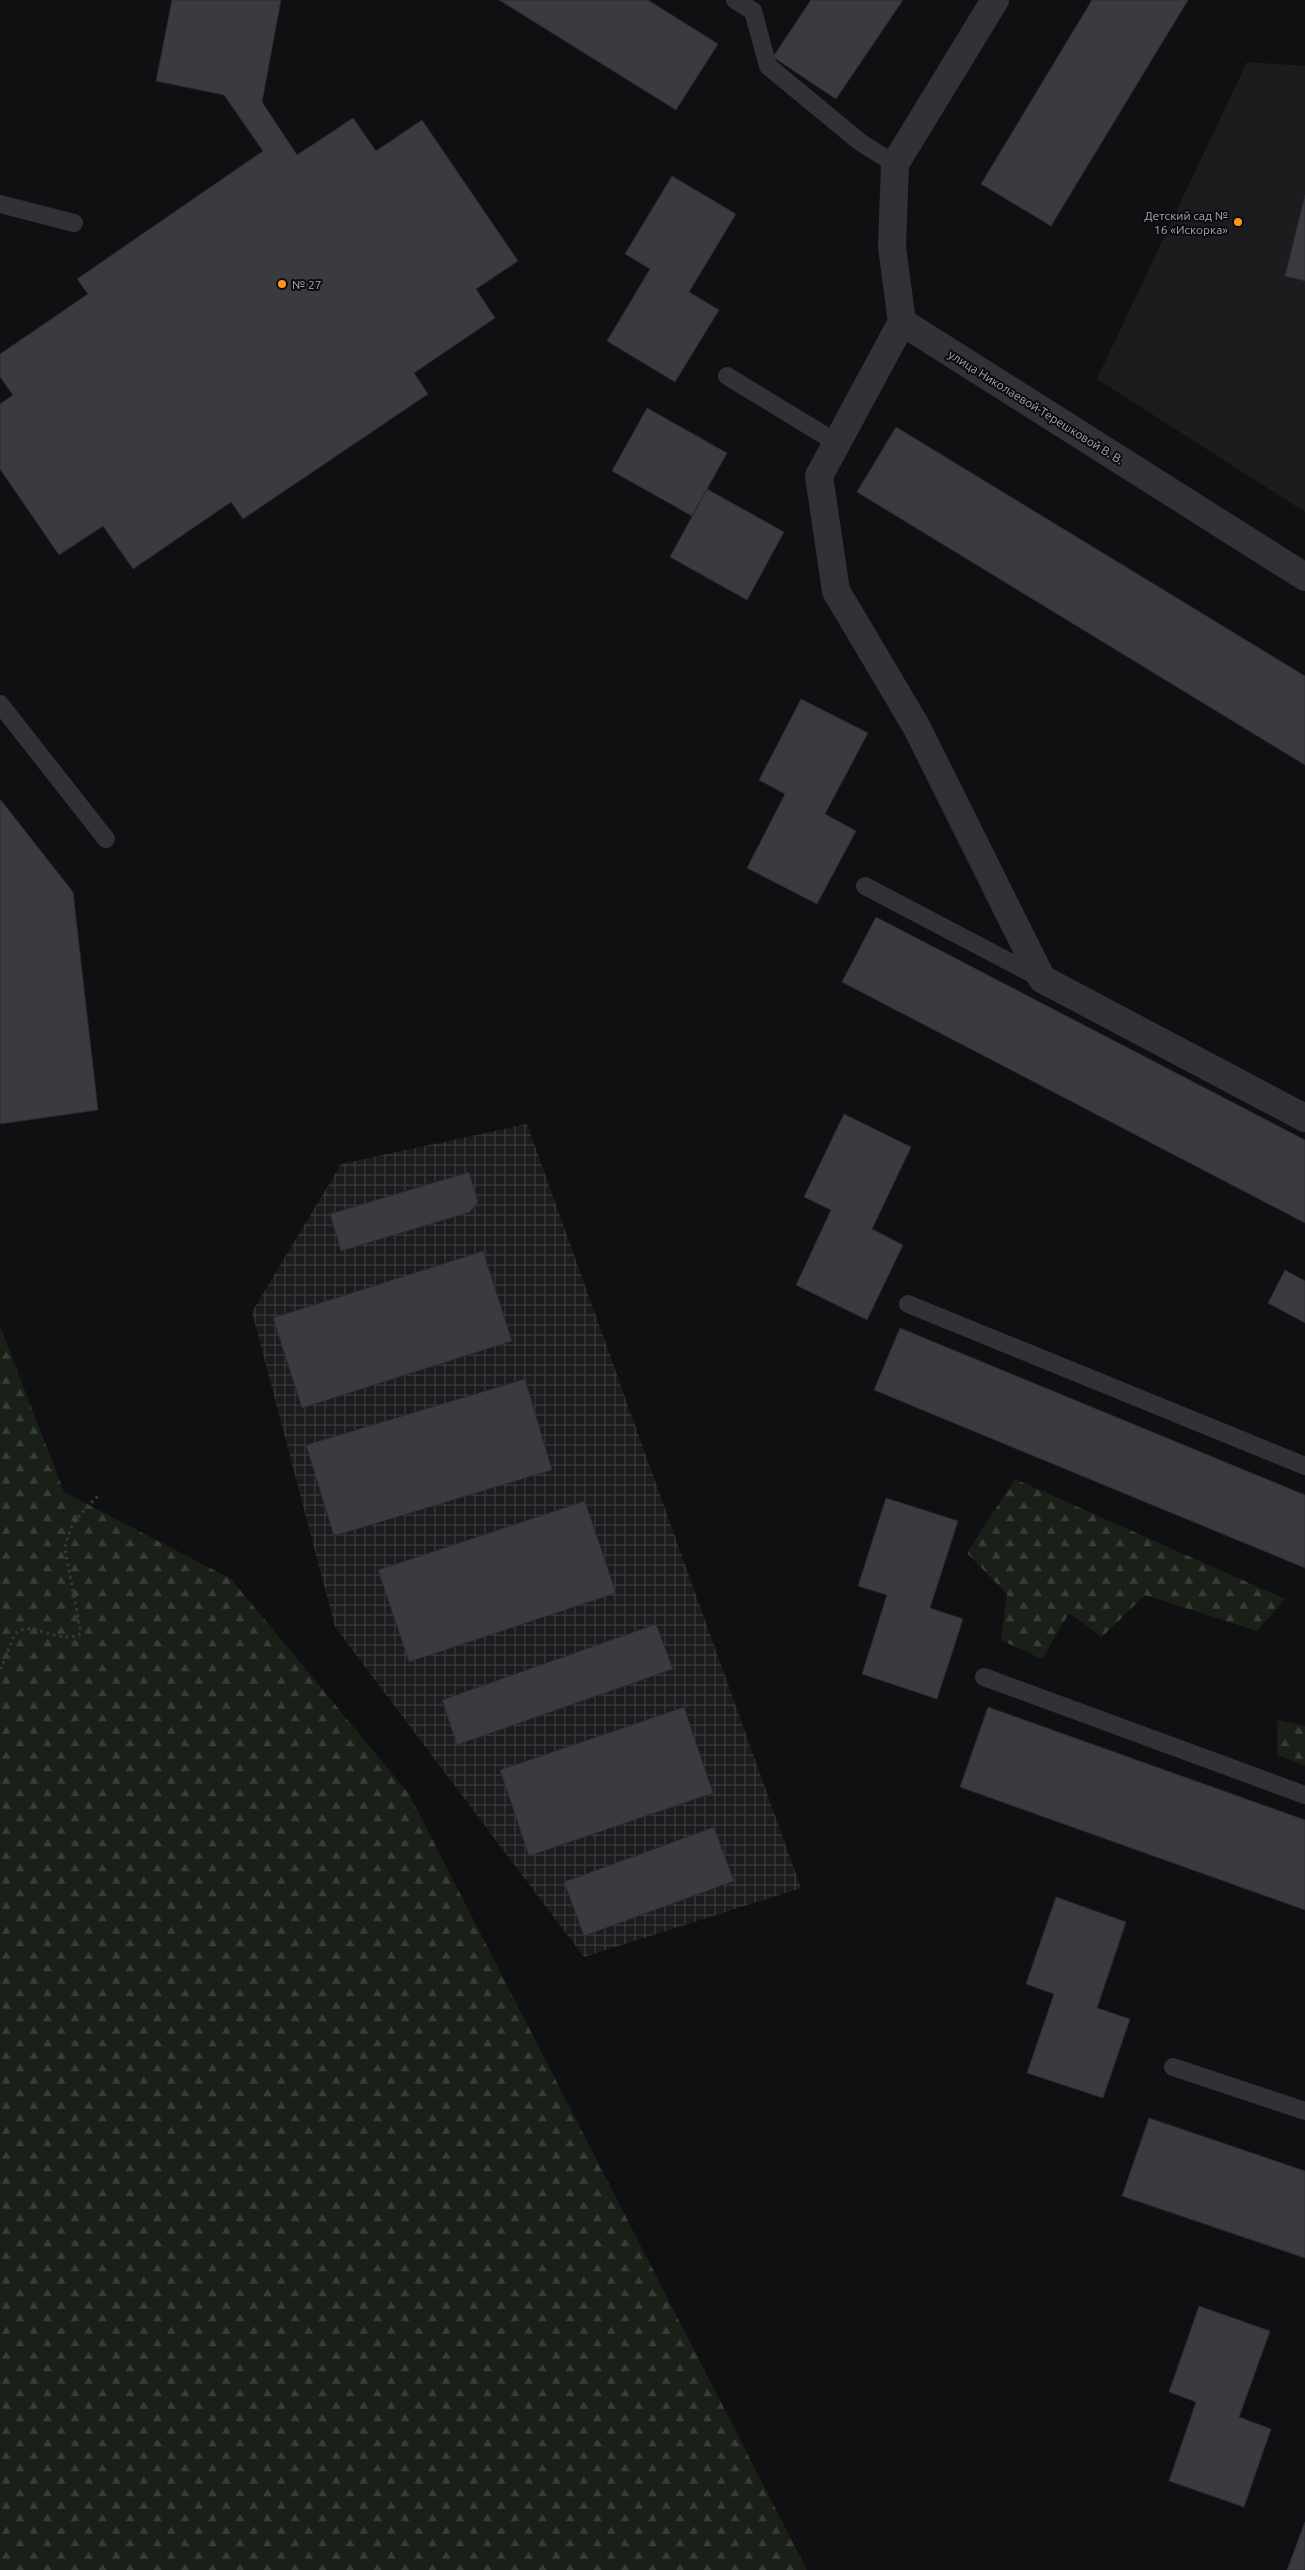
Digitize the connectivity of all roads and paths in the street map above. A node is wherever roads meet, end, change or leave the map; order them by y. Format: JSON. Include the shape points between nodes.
{"nodes":[{"id":1,"x":735,"y":0,"type":"edge"},
{"id":2,"x":995,"y":0,"type":"edge"},
{"id":3,"x":895,"y":164,"type":"junction"},
{"id":4,"x":0,"y":204,"type":"edge"},
{"id":5,"x":74,"y":223,"type":"dead end"},
{"id":6,"x":902,"y":322,"type":"junction"},
{"id":7,"x":727,"y":376,"type":"dead end"},
{"id":8,"x":837,"y":444,"type":"junction"},
{"id":9,"x":1305,"y":577,"type":"edge"},
{"id":10,"x":0,"y":704,"type":"edge"},
{"id":11,"x":106,"y":839,"type":"dead end"},
{"id":12,"x":865,"y":886,"type":"dead end"},
{"id":13,"x":1042,"y":979,"type":"junction"},
{"id":14,"x":1305,"y":1118,"type":"edge"},
{"id":15,"x":908,"y":1304,"type":"dead end"},
{"id":16,"x":1305,"y":1466,"type":"edge"},
{"id":17,"x":98,"y":1496,"type":"dead end"},
{"id":18,"x":0,"y":1669,"type":"edge"},
{"id":19,"x":984,"y":1677,"type":"dead end"},
{"id":20,"x":1305,"y":1795,"type":"edge"},
{"id":21,"x":1173,"y":2066,"type":"dead end"},
{"id":22,"x":1305,"y":2111,"type":"edge"}],
"edges":[{"from":1,"to":3,"type":"lane","via":[[753,11],[768,66],[860,142]]},
{"from":2,"to":3,"type":"street"},
{"from":3,"to":6,"type":"street","via":[[892,247]]},
{"from":4,"to":5,"type":"lane"},
{"from":6,"to":8,"type":"street"},
{"from":6,"to":9,"type":"street","name":"улица Николаевой-Терешковой В. В."},
{"from":7,"to":8,"type":"lane"},
{"from":8,"to":13,"type":"street","via":[[819,476],[836,591],[916,726]]},
{"from":10,"to":11,"type":"lane"},
{"from":12,"to":13,"type":"lane"},
{"from":13,"to":14,"type":"street"},
{"from":15,"to":16,"type":"lane"},
{"from":17,"to":18,"type":"path","via":[[77,1518],[66,1539],[80,1632],[72,1637],[36,1630],[17,1632]]},
{"from":19,"to":20,"type":"lane"},
{"from":21,"to":22,"type":"lane"}]}
